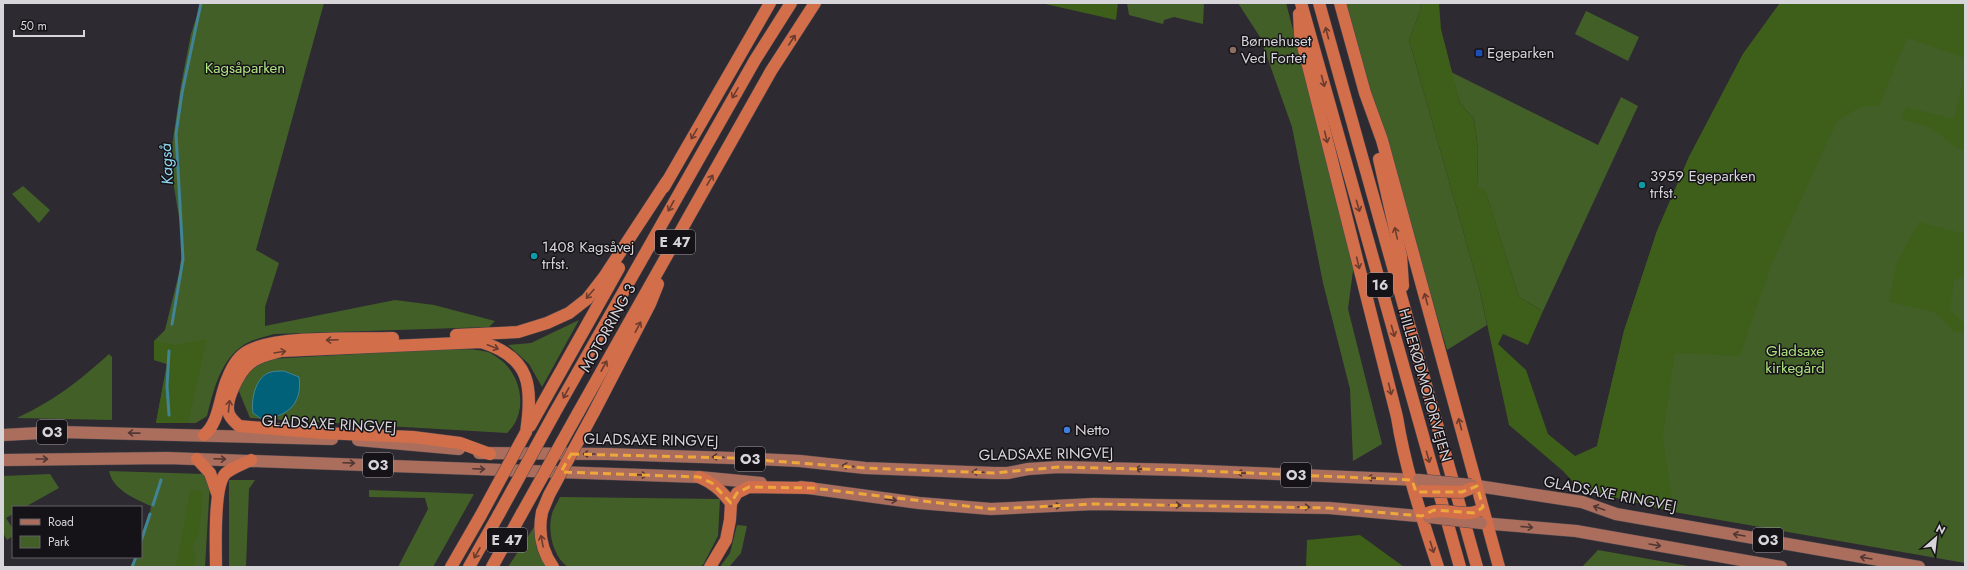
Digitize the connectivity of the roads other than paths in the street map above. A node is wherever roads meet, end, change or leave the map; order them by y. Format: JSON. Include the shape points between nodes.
{"nodes":[{"id":1,"x":770,"y":3,"type":"edge"},
{"id":2,"x":791,"y":3,"type":"edge"},
{"id":3,"x":1298,"y":3,"type":"edge"},
{"id":4,"x":1301,"y":3,"type":"edge"},
{"id":5,"x":1319,"y":3,"type":"edge"},
{"id":6,"x":1340,"y":3,"type":"edge"},
{"id":7,"x":814,"y":5,"type":"edge"},
{"id":8,"x":1365,"y":93,"type":"junction"},
{"id":9,"x":667,"y":181,"type":"junction"},
{"id":10,"x":677,"y":237,"type":"junction"},
{"id":11,"x":1406,"y":313,"type":"junction"},
{"id":12,"x":526,"y":432,"type":"junction"},
{"id":13,"x":3,"y":435,"type":"edge"},
{"id":14,"x":204,"y":435,"type":"junction"},
{"id":15,"x":490,"y":454,"type":"junction"},
{"id":16,"x":197,"y":459,"type":"junction"},
{"id":17,"x":3,"y":460,"type":"edge"},
{"id":18,"x":251,"y":460,"type":"junction"},
{"id":19,"x":699,"y":477,"type":"junction"},
{"id":20,"x":1417,"y":486,"type":"junction"},
{"id":21,"x":1474,"y":486,"type":"junction"},
{"id":22,"x":812,"y":488,"type":"junction"},
{"id":23,"x":217,"y":493,"type":"junction"},
{"id":24,"x":730,"y":502,"type":"junction"},
{"id":25,"x":1426,"y":515,"type":"junction"},
{"id":26,"x":1483,"y":516,"type":"junction"},
{"id":27,"x":216,"y":567,"type":"edge"},
{"id":28,"x":451,"y":567,"type":"edge"},
{"id":29,"x":469,"y":567,"type":"edge"},
{"id":30,"x":492,"y":567,"type":"edge"},
{"id":31,"x":553,"y":567,"type":"edge"},
{"id":32,"x":710,"y":567,"type":"edge"},
{"id":33,"x":1438,"y":567,"type":"edge"},
{"id":34,"x":1460,"y":567,"type":"edge"},
{"id":35,"x":1477,"y":567,"type":"edge"},
{"id":36,"x":1499,"y":567,"type":"edge"},
{"id":37,"x":1781,"y":567,"type":"edge"},
{"id":38,"x":1919,"y":567,"type":"edge"}],
"edges":[{"from":1,"to":9,"type":"highway","one_way":true},
{"from":2,"to":29,"type":"highway","name":"MOTORRING 3","number":"E 47","one_way":true,"bridge":true,"via":[[755,60]]},
{"from":3,"to":20,"type":"highway","one_way":true,"via":[[1300,34]]},
{"from":4,"to":34,"type":"highway","name":"HILLERØDMOTORVEJEN","number":"16","one_way":true},
{"from":11,"to":5,"type":"highway","name":"HILLERØDMOTORVEJEN","number":"16","one_way":true},
{"from":6,"to":8,"type":"highway"},
{"from":10,"to":7,"type":"highway","name":"MOTORRING 3","number":"E 47","one_way":true,"via":[[771,71]]},
{"from":11,"to":8,"type":"highway","one_way":true,"via":[[1401,256]]},
{"from":21,"to":8,"type":"highway","one_way":true,"via":[[1382,140]]},
{"from":9,"to":12,"type":"highway"},
{"from":9,"to":14,"type":"highway","one_way":true,"via":[[604,277],[569,313],[548,323],[518,332],[286,341],[264,345],[247,351],[233,366],[222,389],[212,427]]},
{"from":30,"to":10,"type":"highway","name":"MOTORRING 3","number":"E 47","one_way":true,"bridge":true},
{"from":31,"to":10,"type":"highway","one_way":true,"bridge":true,"via":[[541,539],[542,512],[650,304]]},
{"from":11,"to":35,"type":"highway","name":"HILLERØDMOTORVEJEN","number":"16"},
{"from":15,"to":12,"type":"highway","one_way":true,"via":[[460,443],[413,437],[239,426],[231,418],[228,406],[240,374],[250,363],[268,355],[281,352],[481,342],[495,346],[508,354],[526,378],[530,392]]},
{"from":12,"to":28,"type":"highway","bridge":true},
{"from":14,"to":13,"type":"main road","name":"GLADSAXE RINGVEJ","number":"O3","one_way":true,"via":[[58,432]]},
{"from":14,"to":15,"type":"main road","name":"GLADSAXE RINGVEJ","number":"O3","via":[[364,440]]},
{"from":20,"to":15,"type":"main road","name":"GLADSAXE RINGVEJ","number":"O3","one_way":true,"via":[[1180,470],[1059,467],[994,473],[865,468],[800,461],[732,458]]},
{"from":17,"to":16,"type":"main road","number":"O3","one_way":true},
{"from":16,"to":18,"type":"main road","number":"O3","one_way":true},
{"from":16,"to":23,"type":"highway","via":[[210,472]]},
{"from":18,"to":19,"type":"main road","number":"O3","one_way":true},
{"from":18,"to":23,"type":"highway","via":[[227,473]]},
{"from":19,"to":22,"type":"main road","number":"O3"},
{"from":19,"to":24,"type":"highway","via":[[712,483]]},
{"from":20,"to":21,"type":"highway","bridge":true,"via":[[1462,492]]},
{"from":20,"to":25,"type":"highway"},
{"from":21,"to":26,"type":"highway"},
{"from":38,"to":21,"type":"main road","name":"GLADSAXE RINGVEJ","number":"O3","one_way":true,"via":[[1616,514],[1582,502]]},
{"from":22,"to":24,"type":"highway","via":[[748,487],[737,493]]},
{"from":22,"to":25,"type":"main road","number":"O3","one_way":true,"via":[[905,502],[991,509],[1102,504],[1329,508]]},
{"from":23,"to":27,"type":"highway"},
{"from":24,"to":32,"type":"highway","via":[[726,540]]},
{"from":25,"to":26,"type":"highway","bridge":true,"via":[[1434,510]]},
{"from":25,"to":33,"type":"highway","one_way":true},
{"from":26,"to":36,"type":"highway"},
{"from":26,"to":37,"type":"main road","number":"O3","one_way":true}]}
